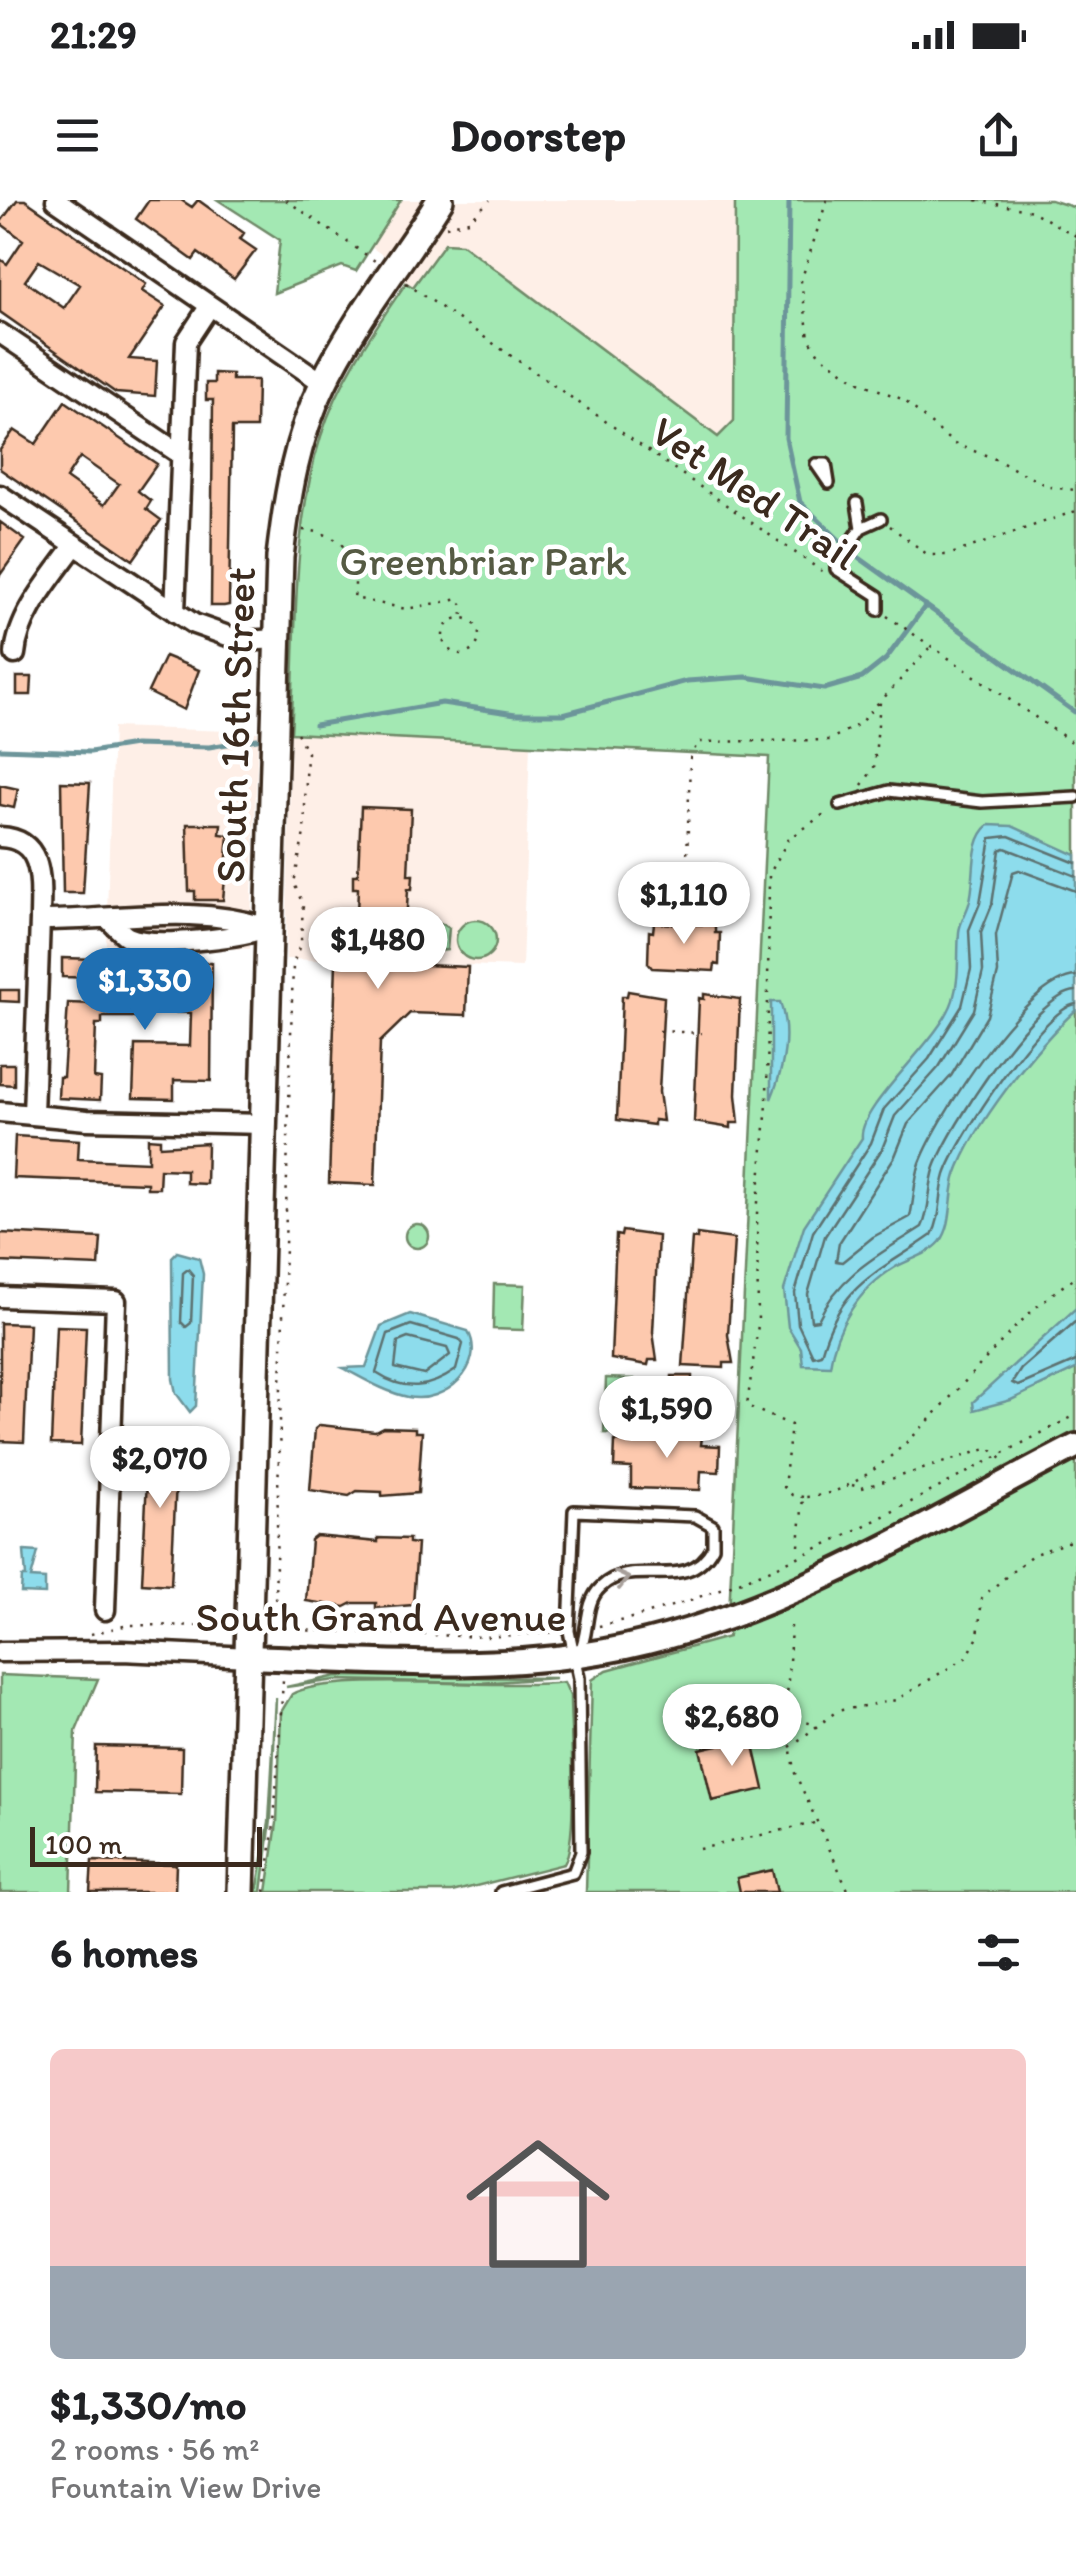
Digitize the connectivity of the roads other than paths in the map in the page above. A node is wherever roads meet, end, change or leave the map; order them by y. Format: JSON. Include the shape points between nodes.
{"nodes":[{"id":1,"x":56,"y":200,"type":"edge"},
{"id":2,"x":440,"y":200,"type":"edge"},
{"id":3,"x":209,"y":307,"type":"junction"},
{"id":4,"x":0,"y":332,"type":"edge"},
{"id":5,"x":323,"y":383,"type":"junction"},
{"id":6,"x":180,"y":454,"type":"junction"},
{"id":7,"x":0,"y":494,"type":"edge"},
{"id":8,"x":857,"y":502,"type":"dead end"},
{"id":9,"x":881,"y":519,"type":"road end"},
{"id":10,"x":860,"y":528,"type":"junction"},
{"id":11,"x":74,"y":546,"type":"junction"},
{"id":12,"x":878,"y":610,"type":"road end"},
{"id":13,"x":176,"y":612,"type":"junction"},
{"id":14,"x":278,"y":638,"type":"junction"},
{"id":15,"x":14,"y":654,"type":"dead end"},
{"id":16,"x":1076,"y":797,"type":"edge"},
{"id":17,"x":840,"y":805,"type":"road end"},
{"id":18,"x":0,"y":837,"type":"edge"},
{"id":19,"x":188,"y":916,"type":"junction"},
{"id":20,"x":40,"y":920,"type":"junction"},
{"id":21,"x":110,"y":921,"type":"junction"},
{"id":22,"x":268,"y":928,"type":"junction"},
{"id":23,"x":187,"y":940,"type":"junction"},
{"id":24,"x":0,"y":1112,"type":"edge"},
{"id":25,"x":33,"y":1114,"type":"junction"},
{"id":26,"x":265,"y":1124,"type":"junction"},
{"id":27,"x":0,"y":1296,"type":"edge"},
{"id":28,"x":1076,"y":1446,"type":"edge"},
{"id":29,"x":106,"y":1610,"type":"dead end"},
{"id":30,"x":0,"y":1652,"type":"edge"},
{"id":31,"x":578,"y":1655,"type":"junction"},
{"id":32,"x":250,"y":1658,"type":"junction"},
{"id":33,"x":241,"y":1892,"type":"edge"},
{"id":34,"x":500,"y":1892,"type":"edge"}],
"edges":[{"from":1,"to":3,"type":"street"},
{"from":2,"to":5,"type":"main road","name":"South 16th Street"},
{"from":3,"to":5,"type":"street"},
{"from":3,"to":6,"type":"street","via":[[186,342]]},
{"from":4,"to":6,"type":"street"},
{"from":5,"to":14,"type":"main road","name":"South 16th Street","via":[[298,447],[286,505]]},
{"from":6,"to":13,"type":"street"},
{"from":7,"to":11,"type":"street"},
{"from":8,"to":10,"type":"lane"},
{"from":9,"to":10,"type":"lane"},
{"from":10,"to":12,"type":"lane","via":[[836,570],[878,596]]},
{"from":11,"to":13,"type":"street"},
{"from":11,"to":15,"type":"street","via":[[41,592]]},
{"from":13,"to":14,"type":"street","via":[[242,640]]},
{"from":14,"to":22,"type":"main road","name":"South 16th Street"},
{"from":16,"to":17,"type":"lane","via":[[982,802],[889,790]]},
{"from":18,"to":20,"type":"street","via":[[14,838],[34,854]]},
{"from":19,"to":21,"type":"street","via":[[128,914]]},
{"from":19,"to":22,"type":"street","via":[[236,917]]},
{"from":19,"to":23,"type":"lane"},
{"from":20,"to":21,"type":"street"},
{"from":20,"to":25,"type":"street"},
{"from":21,"to":23,"type":"street","via":[[128,937]]},
{"from":22,"to":23,"type":"street"},
{"from":22,"to":26,"type":"main road","name":"South 16th Street"},
{"from":24,"to":25,"type":"street"},
{"from":25,"to":26,"type":"street"},
{"from":26,"to":32,"type":"main road","name":"South 16th Street"},
{"from":27,"to":29,"type":"street","via":[[116,1301]]},
{"from":28,"to":31,"type":"street","name":"South Grand Avenue","via":[[747,1611]]},
{"from":30,"to":32,"type":"street","name":"South Grand Avenue"},
{"from":31,"to":31,"type":"lane","one_way":true,"via":[[602,1586],[619,1576],[692,1570],[713,1547],[713,1526],[694,1516],[574,1511],[569,1630]]},
{"from":31,"to":32,"type":"street","name":"South Grand Avenue","via":[[474,1662]]},
{"from":31,"to":34,"type":"lane","via":[[578,1862],[561,1878]]},
{"from":32,"to":33,"type":"main road","name":"South 16th Street"}]}
